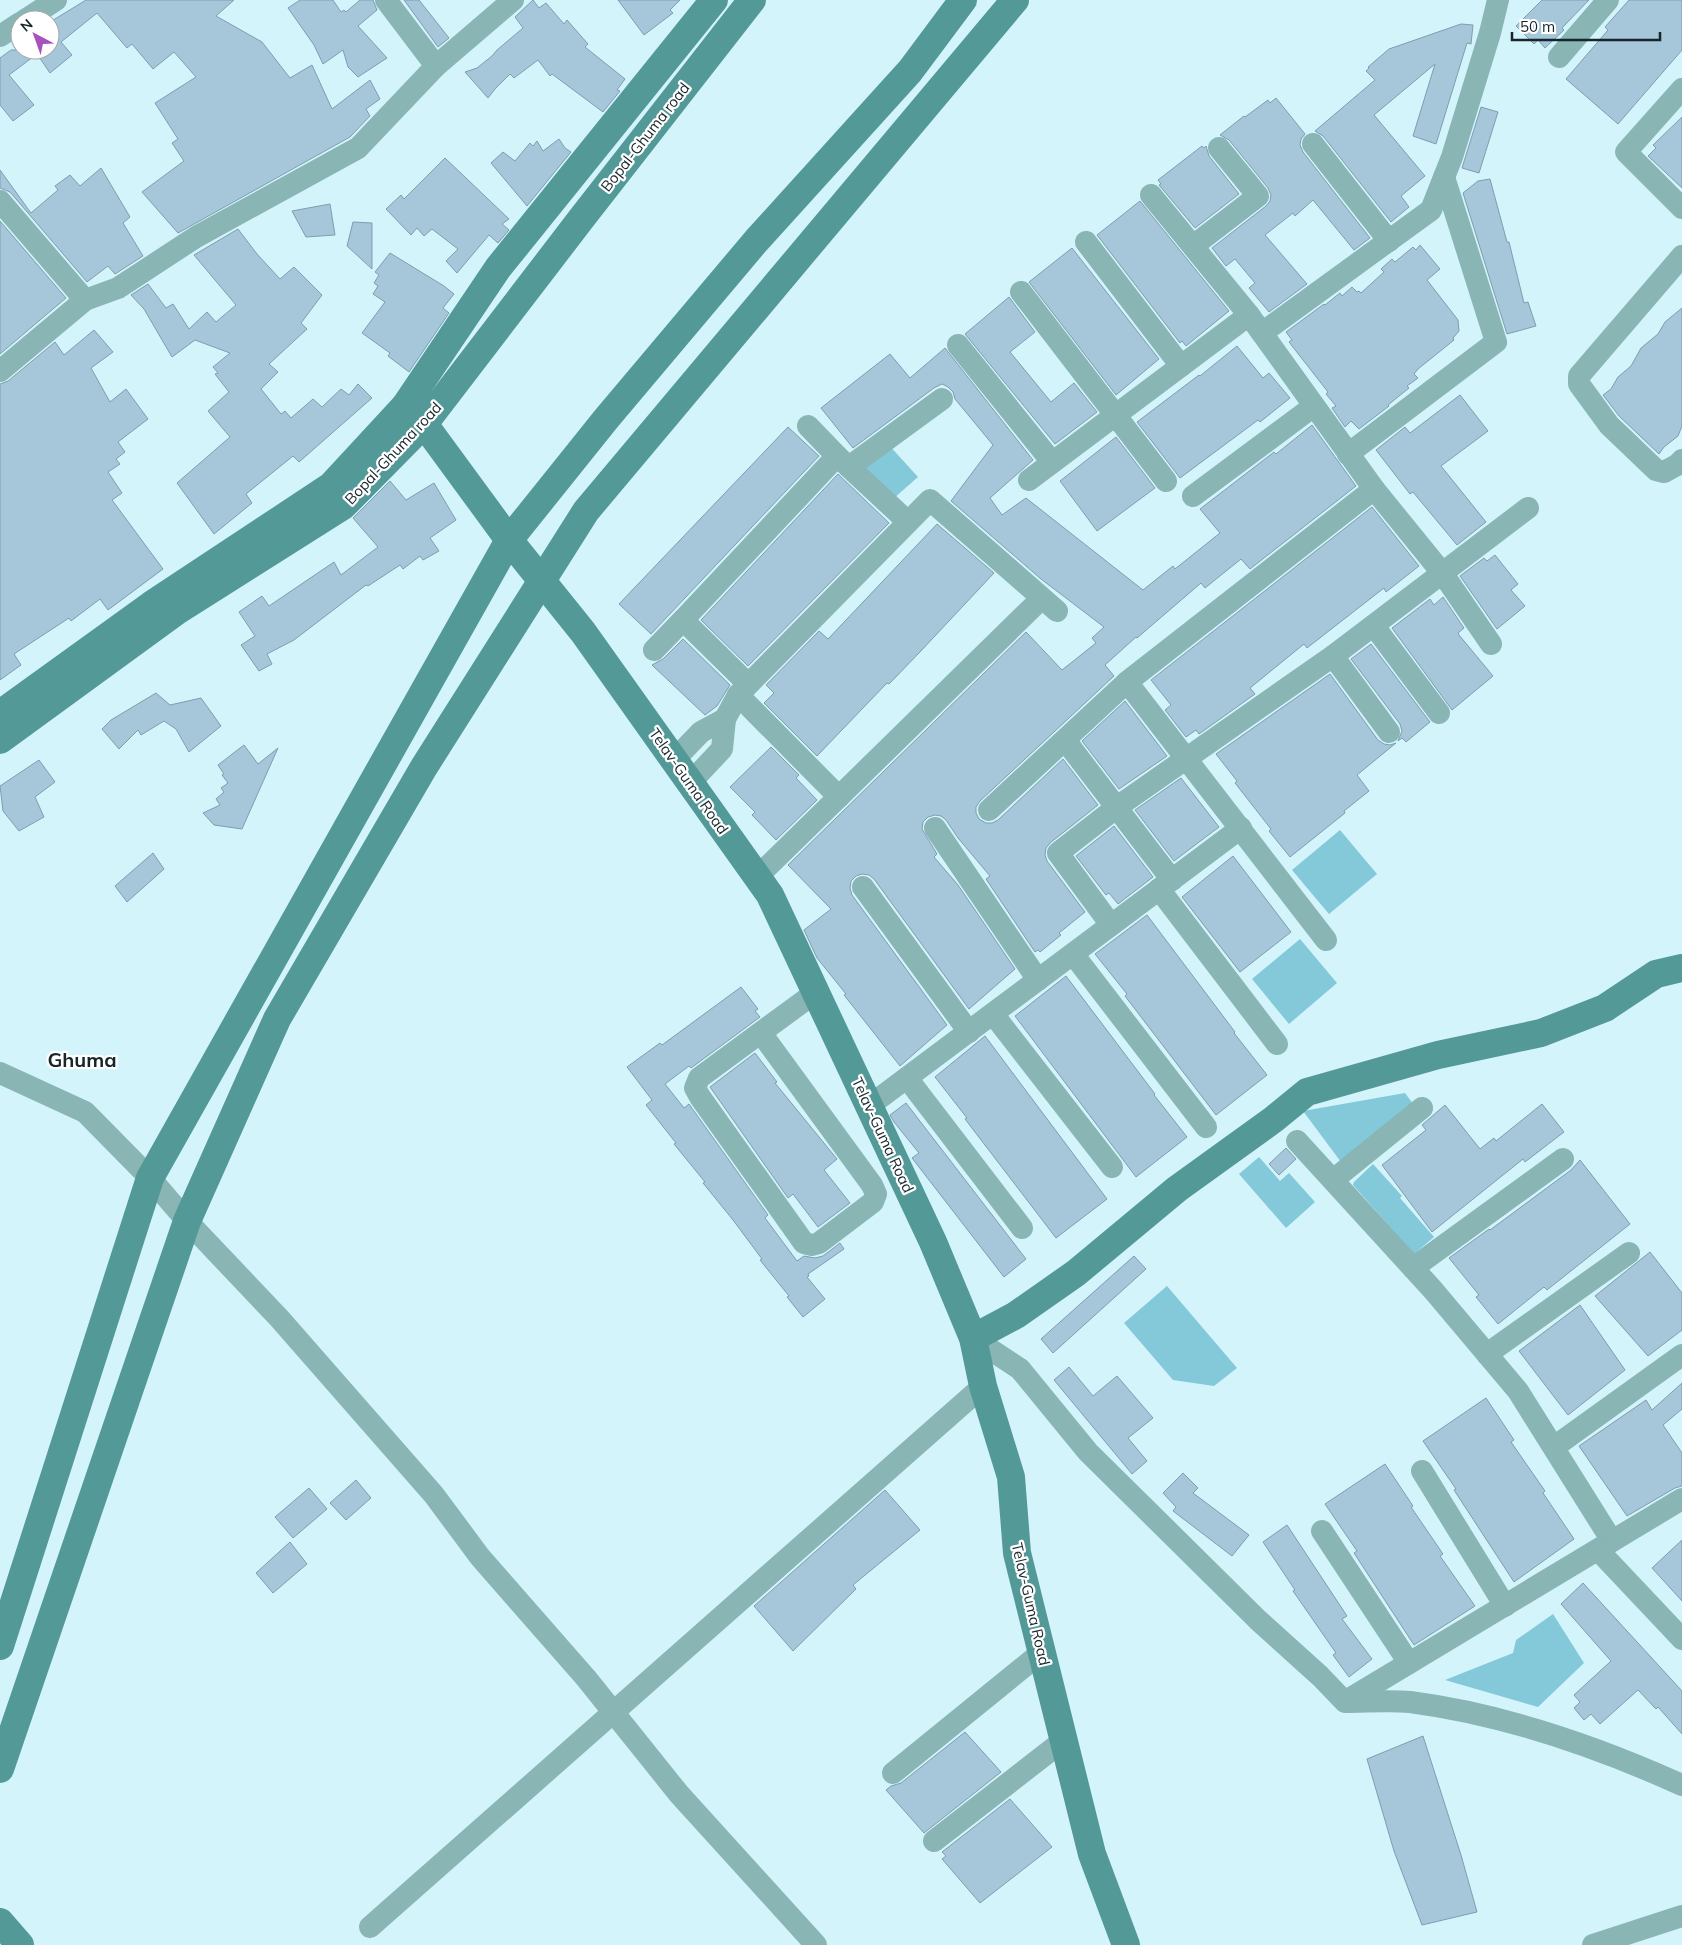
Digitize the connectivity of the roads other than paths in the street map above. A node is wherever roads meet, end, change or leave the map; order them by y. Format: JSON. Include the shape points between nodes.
{"nodes":[{"id":1,"x":56,"y":0,"type":"edge"},
{"id":2,"x":386,"y":0,"type":"edge"},
{"id":3,"x":513,"y":0,"type":"edge"},
{"id":4,"x":714,"y":0,"type":"edge"},
{"id":5,"x":752,"y":0,"type":"edge"},
{"id":6,"x":963,"y":0,"type":"edge"},
{"id":7,"x":1015,"y":0,"type":"edge"},
{"id":8,"x":1498,"y":0,"type":"edge"},
{"id":9,"x":1608,"y":0,"type":"edge"},
{"id":10,"x":40,"y":10,"type":"edge"},
{"id":11,"x":1559,"y":57,"type":"dead end"},
{"id":12,"x":436,"y":66,"type":"junction"},
{"id":13,"x":1682,"y":89,"type":"edge"},
{"id":14,"x":1313,"y":144,"type":"dead end"},
{"id":15,"x":1219,"y":148,"type":"dead end"},
{"id":16,"x":1444,"y":177,"type":"junction"},
{"id":17,"x":1151,"y":195,"type":"dead end"},
{"id":18,"x":0,"y":201,"type":"edge"},
{"id":19,"x":1682,"y":208,"type":"edge"},
{"id":20,"x":1389,"y":241,"type":"junction"},
{"id":21,"x":1086,"y":242,"type":"dead end"},
{"id":22,"x":1193,"y":246,"type":"junction"},
{"id":23,"x":1682,"y":256,"type":"edge"},
{"id":24,"x":1022,"y":292,"type":"dead end"},
{"id":25,"x":85,"y":300,"type":"junction"},
{"id":26,"x":1249,"y":316,"type":"junction"},
{"id":27,"x":1262,"y":334,"type":"junction"},
{"id":28,"x":958,"y":345,"type":"dead end"},
{"id":29,"x":1181,"y":366,"type":"junction"},
{"id":30,"x":0,"y":371,"type":"edge"},
{"id":31,"x":942,"y":399,"type":"dead end"},
{"id":32,"x":1314,"y":406,"type":"junction"},
{"id":33,"x":1117,"y":414,"type":"junction"},
{"id":34,"x":415,"y":415,"type":"junction"},
{"id":35,"x":808,"y":426,"type":"dead end"},
{"id":36,"x":1348,"y":454,"type":"junction"},
{"id":37,"x":1682,"y":460,"type":"edge"},
{"id":38,"x":843,"y":461,"type":"junction"},
{"id":39,"x":1052,"y":462,"type":"junction"},
{"id":40,"x":1029,"y":480,"type":"dead end"},
{"id":41,"x":1166,"y":481,"type":"dead end"},
{"id":42,"x":1374,"y":489,"type":"junction"},
{"id":43,"x":1192,"y":496,"type":"dead end"},
{"id":44,"x":1528,"y":508,"type":"dead end"},
{"id":45,"x":908,"y":522,"type":"junction"},
{"id":46,"x":509,"y":540,"type":"junction"},
{"id":47,"x":1443,"y":574,"type":"junction"},
{"id":48,"x":541,"y":580,"type":"junction"},
{"id":49,"x":683,"y":620,"type":"junction"},
{"id":50,"x":1374,"y":626,"type":"junction"},
{"id":51,"x":1491,"y":644,"type":"dead end"},
{"id":52,"x":654,"y":650,"type":"dead end"},
{"id":53,"x":1334,"y":656,"type":"junction"},
{"id":54,"x":1127,"y":682,"type":"junction"},
{"id":55,"x":743,"y":689,"type":"junction"},
{"id":56,"x":1439,"y":713,"type":"dead end"},
{"id":57,"x":0,"y":714,"type":"edge"},
{"id":58,"x":725,"y":719,"type":"junction"},
{"id":59,"x":1390,"y":732,"type":"dead end"},
{"id":60,"x":0,"y":740,"type":"edge"},
{"id":61,"x":1065,"y":740,"type":"junction"},
{"id":62,"x":1187,"y":759,"type":"junction"},
{"id":63,"x":674,"y":760,"type":"junction"},
{"id":64,"x":690,"y":782,"type":"junction"},
{"id":65,"x":839,"y":797,"type":"junction"},
{"id":66,"x":1117,"y":807,"type":"junction"},
{"id":67,"x":989,"y":810,"type":"dead end"},
{"id":68,"x":935,"y":828,"type":"dead end"},
{"id":69,"x":1241,"y":828,"type":"junction"},
{"id":70,"x":757,"y":877,"type":"junction"},
{"id":71,"x":1166,"y":884,"type":"junction"},
{"id":72,"x":864,"y":887,"type":"dead end"},
{"id":73,"x":1111,"y":925,"type":"junction"},
{"id":74,"x":1326,"y":940,"type":"dead end"},
{"id":75,"x":1073,"y":954,"type":"junction"},
{"id":76,"x":1682,"y":968,"type":"edge"},
{"id":77,"x":1038,"y":980,"type":"junction"},
{"id":78,"x":816,"y":992,"type":"junction"},
{"id":79,"x":992,"y":1014,"type":"junction"},
{"id":80,"x":969,"y":1032,"type":"junction"},
{"id":81,"x":761,"y":1033,"type":"junction"},
{"id":82,"x":1277,"y":1044,"type":"dead end"},
{"id":83,"x":0,"y":1073,"type":"edge"},
{"id":84,"x":907,"y":1078,"type":"junction"},
{"id":85,"x":869,"y":1106,"type":"junction"},
{"id":86,"x":1422,"y":1108,"type":"dead end"},
{"id":87,"x":1206,"y":1127,"type":"dead end"},
{"id":88,"x":1297,"y":1141,"type":"dead end"},
{"id":89,"x":1563,"y":1160,"type":"dead end"},
{"id":90,"x":1112,"y":1167,"type":"dead end"},
{"id":91,"x":150,"y":1178,"type":"junction"},
{"id":92,"x":1333,"y":1180,"type":"junction"},
{"id":93,"x":187,"y":1221,"type":"junction"},
{"id":94,"x":1022,"y":1228,"type":"dead end"},
{"id":95,"x":1629,"y":1253,"type":"dead end"},
{"id":96,"x":1413,"y":1268,"type":"junction"},
{"id":97,"x":973,"y":1338,"type":"junction"},
{"id":98,"x":1487,"y":1354,"type":"junction"},
{"id":99,"x":1682,"y":1355,"type":"edge"},
{"id":100,"x":983,"y":1386,"type":"junction"},
{"id":101,"x":1554,"y":1447,"type":"junction"},
{"id":102,"x":1422,"y":1471,"type":"dead end"},
{"id":103,"x":1682,"y":1499,"type":"edge"},
{"id":104,"x":1322,"y":1531,"type":"dead end"},
{"id":105,"x":1605,"y":1546,"type":"junction"},
{"id":106,"x":1505,"y":1606,"type":"junction"},
{"id":107,"x":1682,"y":1639,"type":"edge"},
{"id":108,"x":0,"y":1646,"type":"edge"},
{"id":109,"x":1042,"y":1652,"type":"junction"},
{"id":110,"x":1410,"y":1663,"type":"junction"},
{"id":111,"x":1345,"y":1702,"type":"junction"},
{"id":112,"x":614,"y":1712,"type":"junction"},
{"id":113,"x":1064,"y":1740,"type":"junction"},
{"id":114,"x":0,"y":1769,"type":"edge"},
{"id":115,"x":893,"y":1773,"type":"dead end"},
{"id":116,"x":1682,"y":1785,"type":"edge"},
{"id":117,"x":934,"y":1841,"type":"dead end"},
{"id":118,"x":1682,"y":1916,"type":"edge"},
{"id":119,"x":0,"y":1922,"type":"edge"},
{"id":120,"x":370,"y":1926,"type":"dead end"},
{"id":121,"x":20,"y":1945,"type":"edge"},
{"id":122,"x":816,"y":1945,"type":"edge"},
{"id":123,"x":1126,"y":1945,"type":"edge"},
{"id":124,"x":1592,"y":1945,"type":"edge"}],
"edges":[{"from":1,"to":10,"type":"street"},
{"from":2,"to":12,"type":"street"},
{"from":3,"to":12,"type":"street"},
{"from":4,"to":34,"type":"street","via":[[498,268]]},
{"from":5,"to":34,"type":"street","name":"Bopal-Ghuma road","via":[[581,219]]},
{"from":6,"to":46,"type":"street","via":[[910,71],[756,241]]},
{"from":7,"to":48,"type":"street","via":[[586,511]]},
{"from":8,"to":16,"type":"street"},
{"from":9,"to":11,"type":"street"},
{"from":12,"to":25,"type":"street","via":[[358,148],[196,237],[118,288]]},
{"from":13,"to":19,"type":"street","via":[[1626,152]]},
{"from":14,"to":20,"type":"street"},
{"from":15,"to":22,"type":"street","via":[[1258,196]]},
{"from":16,"to":20,"type":"street","via":[[1431,210]]},
{"from":16,"to":36,"type":"street","via":[[1496,342]]},
{"from":17,"to":22,"type":"street"},
{"from":18,"to":25,"type":"street"},
{"from":20,"to":27,"type":"street"},
{"from":21,"to":29,"type":"street"},
{"from":22,"to":26,"type":"street"},
{"from":23,"to":37,"type":"street","via":[[1579,376],[1580,384],[1609,425],[1656,470],[1664,472]]},
{"from":24,"to":33,"type":"street"},
{"from":25,"to":30,"type":"street"},
{"from":26,"to":27,"type":"street"},
{"from":26,"to":29,"type":"street"},
{"from":27,"to":32,"type":"street"},
{"from":28,"to":39,"type":"street"},
{"from":29,"to":33,"type":"street"},
{"from":31,"to":38,"type":"street"},
{"from":32,"to":36,"type":"street"},
{"from":32,"to":43,"type":"street"},
{"from":33,"to":39,"type":"street"},
{"from":33,"to":41,"type":"street"},
{"from":34,"to":46,"type":"street","name":"Telav-Guma Road"},
{"from":34,"to":57,"type":"street","via":[[331,486],[151,605]]},
{"from":34,"to":60,"type":"street","name":"Bopal-Ghuma road","via":[[343,506],[177,611]]},
{"from":35,"to":38,"type":"street"},
{"from":36,"to":42,"type":"street"},
{"from":38,"to":45,"type":"street"},
{"from":38,"to":49,"type":"street"},
{"from":39,"to":40,"type":"street"},
{"from":42,"to":47,"type":"street"},
{"from":42,"to":54,"type":"street"},
{"from":44,"to":47,"type":"street"},
{"from":45,"to":55,"type":"street"},
{"from":45,"to":65,"type":"street","via":[[930,500],[1049,605]]},
{"from":46,"to":48,"type":"street","name":"Telav-Guma Road"},
{"from":46,"to":91,"type":"street"},
{"from":47,"to":50,"type":"street"},
{"from":47,"to":51,"type":"street"},
{"from":48,"to":63,"type":"street","name":"Telav-Guma Road","via":[[583,632]]},
{"from":48,"to":93,"type":"street","via":[[424,767],[277,1019]]},
{"from":49,"to":52,"type":"street"},
{"from":49,"to":55,"type":"street"},
{"from":50,"to":53,"type":"street"},
{"from":50,"to":56,"type":"street"},
{"from":53,"to":59,"type":"street"},
{"from":53,"to":62,"type":"street"},
{"from":54,"to":61,"type":"street"},
{"from":54,"to":62,"type":"street"},
{"from":55,"to":58,"type":"street"},
{"from":55,"to":65,"type":"street"},
{"from":58,"to":63,"type":"street","via":[[701,732]]},
{"from":58,"to":64,"type":"street","via":[[722,749]]},
{"from":61,"to":66,"type":"street"},
{"from":61,"to":67,"type":"street"},
{"from":62,"to":66,"type":"street"},
{"from":62,"to":69,"type":"street"},
{"from":63,"to":64,"type":"street","name":"Telav-Guma Road"},
{"from":64,"to":70,"type":"street","name":"Telav-Guma Road"},
{"from":65,"to":70,"type":"street"},
{"from":66,"to":71,"type":"street"},
{"from":66,"to":73,"type":"street","via":[[1058,853]]},
{"from":68,"to":77,"type":"street"},
{"from":69,"to":71,"type":"street"},
{"from":69,"to":74,"type":"street"},
{"from":70,"to":78,"type":"street","name":"Telav-Guma Road","via":[[770,896]]},
{"from":71,"to":73,"type":"street"},
{"from":71,"to":82,"type":"street"},
{"from":72,"to":80,"type":"street"},
{"from":73,"to":75,"type":"street"},
{"from":75,"to":77,"type":"street"},
{"from":75,"to":87,"type":"street"},
{"from":76,"to":97,"type":"street","via":[[1656,974],[1605,1008],[1541,1032],[1438,1055],[1307,1092],[1177,1189],[1076,1273],[1016,1314]]},
{"from":77,"to":79,"type":"street"},
{"from":78,"to":81,"type":"street"},
{"from":78,"to":85,"type":"street","name":"Telav-Guma Road"},
{"from":79,"to":80,"type":"street"},
{"from":79,"to":90,"type":"street"},
{"from":80,"to":84,"type":"street"},
{"from":81,"to":81,"type":"street","via":[[699,1078],[696,1088],[804,1243],[812,1245],[873,1202],[876,1194]]},
{"from":83,"to":91,"type":"street","via":[[85,1112]]},
{"from":84,"to":85,"type":"street"},
{"from":84,"to":94,"type":"street"},
{"from":85,"to":97,"type":"street","name":"Telav-Guma Road","via":[[933,1242]]},
{"from":86,"to":92,"type":"street"},
{"from":88,"to":92,"type":"street"},
{"from":89,"to":96,"type":"street"},
{"from":91,"to":93,"type":"street"},
{"from":91,"to":108,"type":"street"},
{"from":92,"to":96,"type":"street"},
{"from":93,"to":112,"type":"street","via":[[279,1318],[434,1495],[480,1557]]},
{"from":93,"to":114,"type":"street"},
{"from":95,"to":98,"type":"street"},
{"from":96,"to":98,"type":"street"},
{"from":97,"to":100,"type":"street","name":"Telav-Guma Road"},
{"from":97,"to":111,"type":"street","via":[[1020,1369],[1088,1452]]},
{"from":98,"to":101,"type":"street","via":[[1518,1390]]},
{"from":99,"to":101,"type":"street"},
{"from":100,"to":109,"type":"street","name":"Telav-Guma Road","via":[[1011,1477],[1017,1554]]},
{"from":100,"to":112,"type":"street"},
{"from":101,"to":105,"type":"street"},
{"from":102,"to":106,"type":"street"},
{"from":103,"to":105,"type":"street"},
{"from":104,"to":110,"type":"street"},
{"from":105,"to":106,"type":"street"},
{"from":105,"to":107,"type":"street"},
{"from":106,"to":110,"type":"street"},
{"from":109,"to":113,"type":"street","name":"Telav-Guma Road"},
{"from":109,"to":115,"type":"street"},
{"from":110,"to":111,"type":"street"},
{"from":111,"to":116,"type":"street","via":[[1408,1702],[1506,1721],[1637,1765]]},
{"from":112,"to":120,"type":"street"},
{"from":112,"to":122,"type":"street","via":[[679,1794]]},
{"from":113,"to":117,"type":"street"},
{"from":113,"to":123,"type":"street","name":"Telav-Guma Road","via":[[1092,1854]]},
{"from":118,"to":124,"type":"street"},
{"from":119,"to":121,"type":"street"}]}
